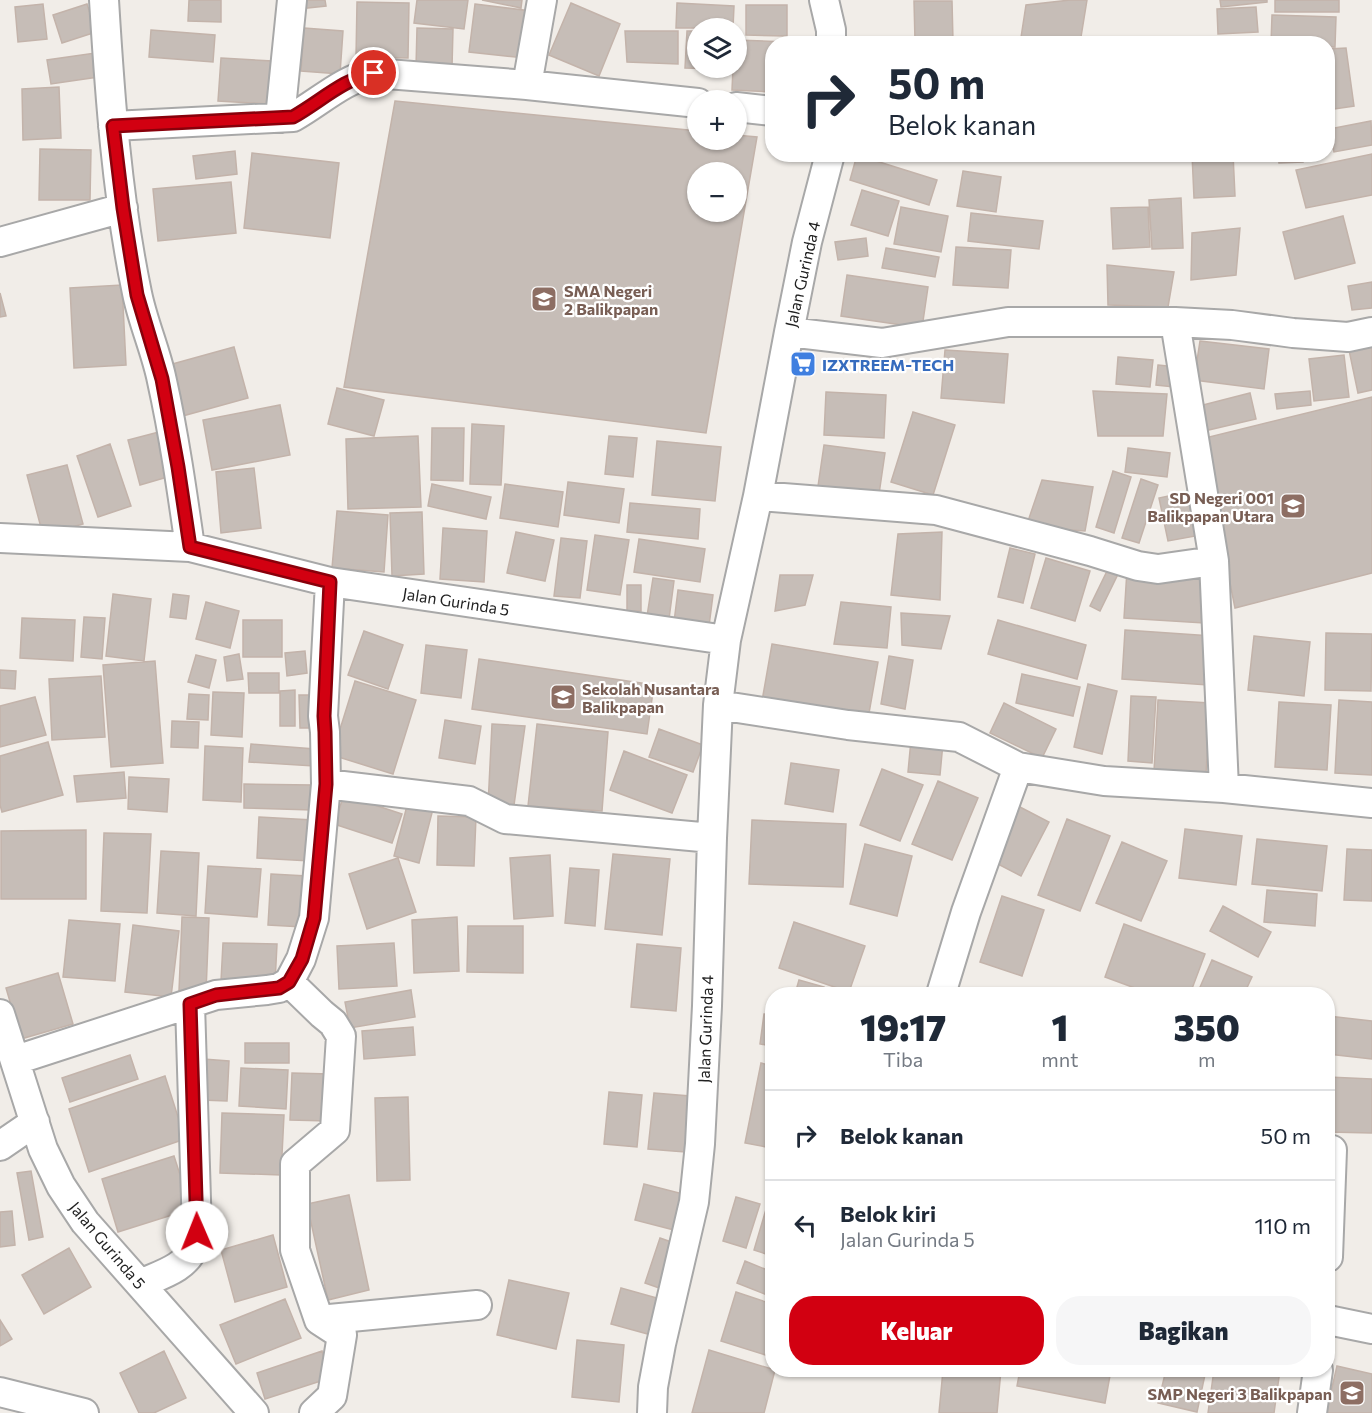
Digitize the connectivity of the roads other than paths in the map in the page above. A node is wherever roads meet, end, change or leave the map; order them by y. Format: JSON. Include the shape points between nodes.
{"nodes":[{"id":1,"x":104,"y":0,"type":"edge"},
{"id":2,"x":292,"y":0,"type":"edge"},
{"id":3,"x":542,"y":0,"type":"edge"},
{"id":4,"x":824,"y":0,"type":"edge"},
{"id":5,"x":831,"y":36,"type":"edge"},
{"id":6,"x":527,"y":85,"type":"junction"},
{"id":7,"x":687,"y":102,"type":"edge"},
{"id":8,"x":747,"y":108,"type":"edge"},
{"id":9,"x":765,"y":110,"type":"edge"},
{"id":10,"x":280,"y":118,"type":"junction"},
{"id":11,"x":113,"y":126,"type":"junction"},
{"id":12,"x":829,"y":162,"type":"edge"},
{"id":13,"x":123,"y":208,"type":"junction"},
{"id":14,"x":0,"y":242,"type":"edge"},
{"id":15,"x":1175,"y":322,"type":"junction"},
{"id":16,"x":789,"y":332,"type":"junction"},
{"id":17,"x":1372,"y":332,"type":"edge"},
{"id":18,"x":758,"y":496,"type":"junction"},
{"id":19,"x":0,"y":538,"type":"edge"},
{"id":20,"x":190,"y":547,"type":"junction"},
{"id":21,"x":1214,"y":561,"type":"junction"},
{"id":22,"x":330,"y":582,"type":"junction"},
{"id":23,"x":726,"y":640,"type":"junction"},
{"id":24,"x":718,"y":705,"type":"junction"},
{"id":25,"x":1018,"y":767,"type":"junction"},
{"id":26,"x":326,"y":784,"type":"junction"},
{"id":27,"x":1224,"y":788,"type":"junction"},
{"id":28,"x":1372,"y":803,"type":"edge"},
{"id":29,"x":712,"y":838,"type":"junction"},
{"id":30,"x":289,"y":982,"type":"junction"},
{"id":31,"x":943,"y":987,"type":"edge"},
{"id":32,"x":190,"y":1004,"type":"junction"},
{"id":33,"x":0,"y":1014,"type":"edge"},
{"id":34,"x":16,"y":1060,"type":"junction"},
{"id":35,"x":35,"y":1122,"type":"junction"},
{"id":36,"x":2,"y":1143,"type":"edge"},
{"id":37,"x":140,"y":1284,"type":"junction"},
{"id":38,"x":477,"y":1305,"type":"dead end"},
{"id":39,"x":319,"y":1320,"type":"junction"},
{"id":40,"x":1335,"y":1321,"type":"edge"},
{"id":41,"x":1372,"y":1329,"type":"edge"},
{"id":42,"x":1317,"y":1377,"type":"edge"},
{"id":43,"x":0,"y":1392,"type":"edge"},
{"id":44,"x":84,"y":1413,"type":"edge"},
{"id":45,"x":254,"y":1413,"type":"edge"},
{"id":46,"x":314,"y":1413,"type":"edge"},
{"id":47,"x":652,"y":1413,"type":"edge"},
{"id":48,"x":1312,"y":1413,"type":"edge"}],
"edges":[{"from":1,"to":11,"type":"street"},
{"from":2,"to":10,"type":"street"},
{"from":3,"to":6,"type":"street"},
{"from":4,"to":5,"type":"street"},
{"from":6,"to":7,"type":"street"},
{"from":6,"to":10,"type":"street","via":[[374,73],[345,84],[293,117]]},
{"from":8,"to":9,"type":"street"},
{"from":10,"to":11,"type":"street"},
{"from":11,"to":13,"type":"street"},
{"from":12,"to":16,"type":"street","name":"Jalan Gurinda 4","via":[[807,242]]},
{"from":13,"to":14,"type":"street"},
{"from":13,"to":20,"type":"street","via":[[137,295],[162,379]]},
{"from":15,"to":16,"type":"street","via":[[1008,322],[882,344]]},
{"from":15,"to":17,"type":"street","via":[[1348,337]]},
{"from":15,"to":21,"type":"street"},
{"from":16,"to":18,"type":"street","name":"Jalan Gurinda 4"},
{"from":18,"to":21,"type":"street","via":[[936,510],[1158,569]]},
{"from":18,"to":23,"type":"street","name":"Jalan Gurinda 4"},
{"from":19,"to":20,"type":"street","name":"Jalan Gurinda 5"},
{"from":20,"to":22,"type":"street","name":"Jalan Gurinda 5"},
{"from":21,"to":27,"type":"street"},
{"from":22,"to":23,"type":"street","name":"Jalan Gurinda 5"},
{"from":22,"to":26,"type":"street","via":[[324,716]]},
{"from":23,"to":24,"type":"street","name":"Jalan Gurinda 4"},
{"from":24,"to":25,"type":"street","via":[[959,737]]},
{"from":24,"to":29,"type":"street","name":"Jalan Gurinda 4"},
{"from":25,"to":27,"type":"street","via":[[1104,781]]},
{"from":25,"to":31,"type":"street"},
{"from":26,"to":29,"type":"street","via":[[469,801],[505,819]]},
{"from":26,"to":30,"type":"street","via":[[314,918],[302,959]]},
{"from":27,"to":28,"type":"street"},
{"from":29,"to":47,"type":"street","name":"Jalan Gurinda 4","via":[[698,1164],[694,1202],[653,1387]]},
{"from":30,"to":32,"type":"street","via":[[279,988],[216,995]]},
{"from":30,"to":39,"type":"street","via":[[333,1023],[341,1036],[335,1130],[295,1164],[295,1250]]},
{"from":32,"to":34,"type":"street"},
{"from":32,"to":37,"type":"street","via":[[197,1232],[186,1260]]},
{"from":33,"to":34,"type":"street","name":"Jalan Gurinda 5"},
{"from":34,"to":35,"type":"street","name":"Jalan Gurinda 5"},
{"from":35,"to":36,"type":"street"},
{"from":35,"to":37,"type":"street","name":"Jalan Gurinda 5","via":[[61,1186],[85,1222]]},
{"from":37,"to":45,"type":"street","name":"Jalan Gurinda 5"},
{"from":38,"to":39,"type":"street"},
{"from":39,"to":46,"type":"street","via":[[342,1335],[332,1396]]},
{"from":40,"to":41,"type":"street"},
{"from":42,"to":48,"type":"street"},
{"from":43,"to":44,"type":"street"}]}
